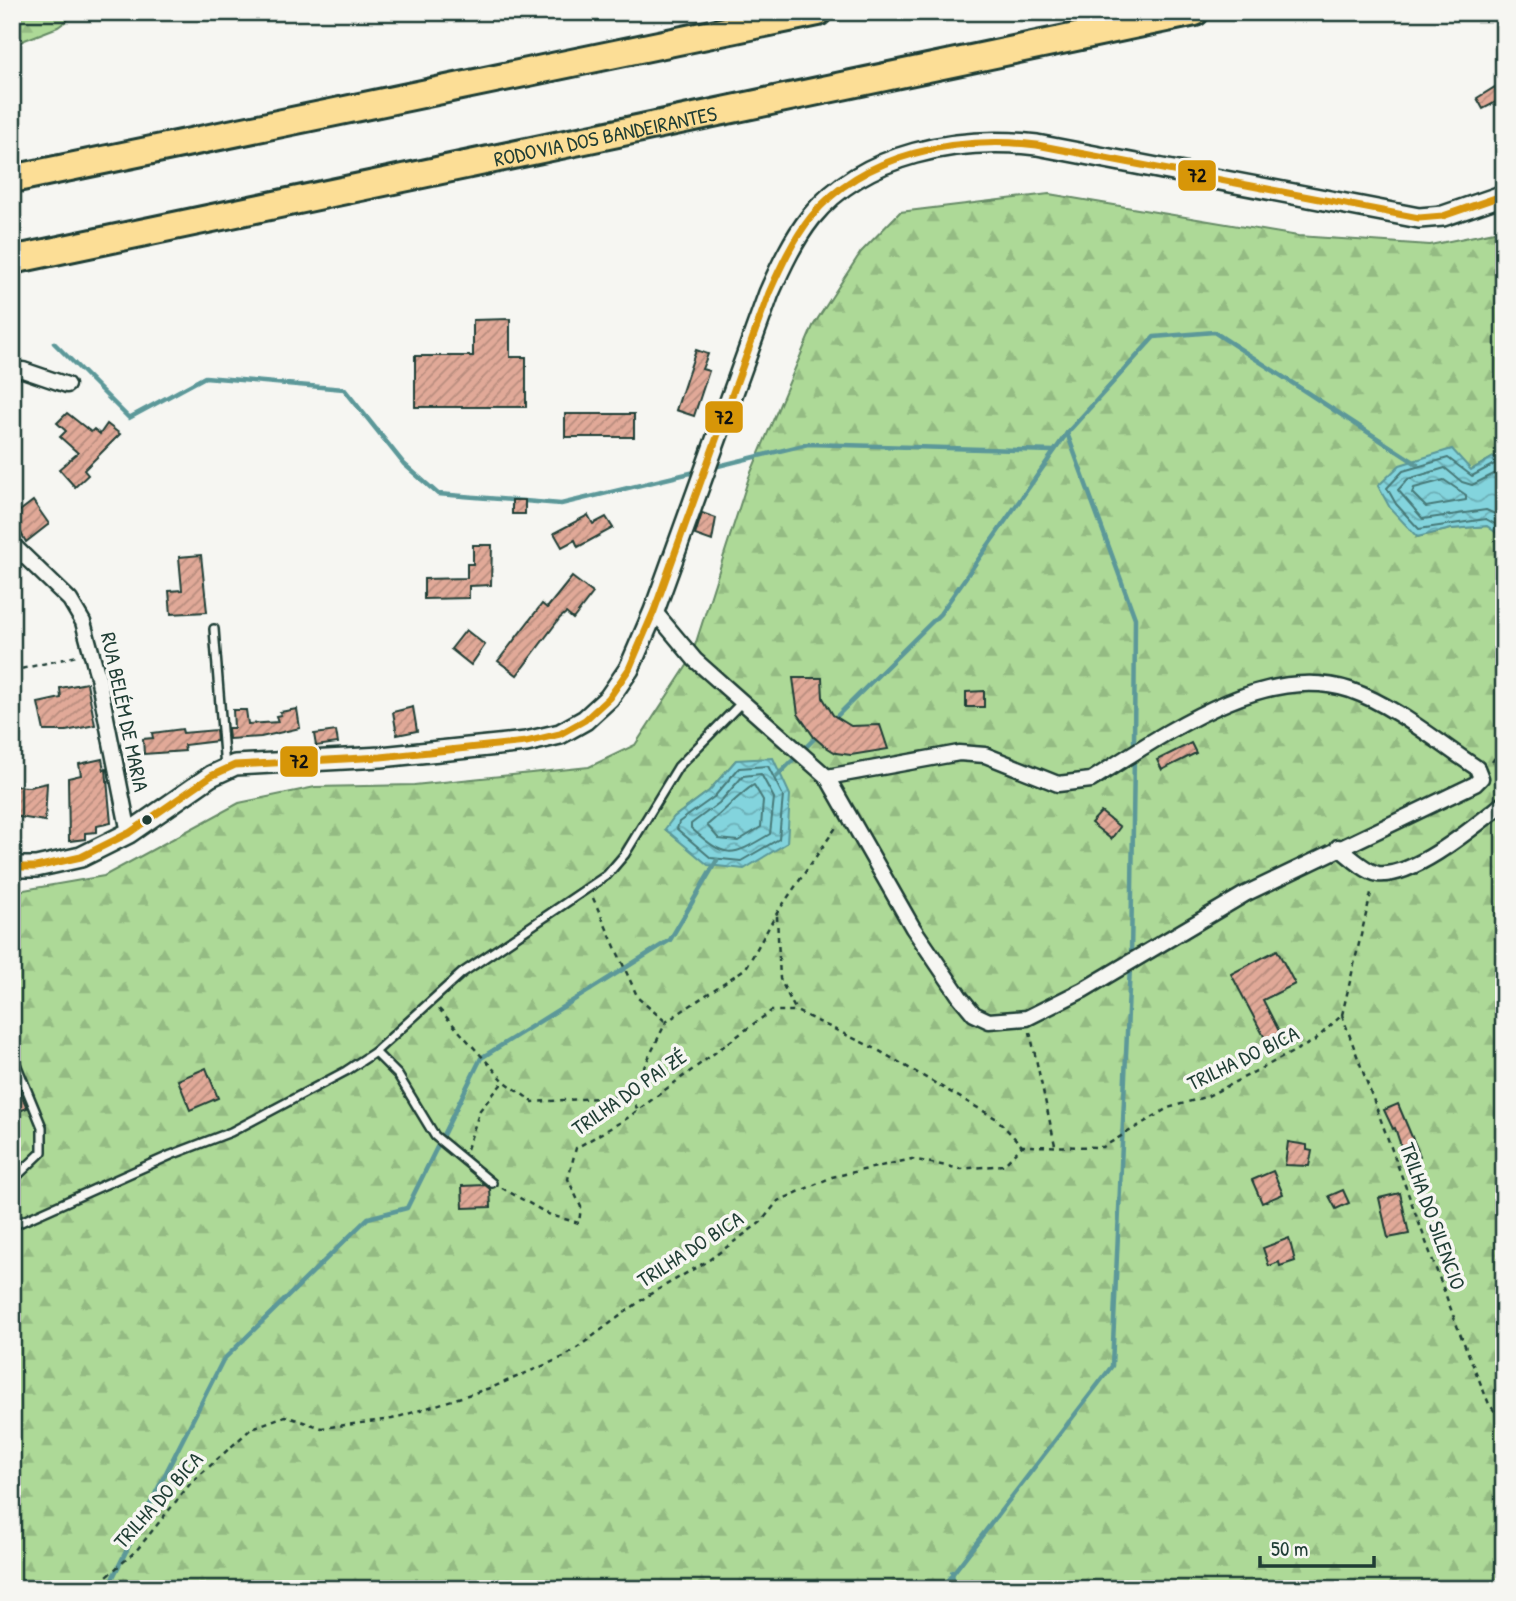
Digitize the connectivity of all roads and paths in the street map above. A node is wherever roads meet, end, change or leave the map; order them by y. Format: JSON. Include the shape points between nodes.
{"nodes":[{"id":1,"x":818,"y":12,"type":"edge"},
{"id":2,"x":1195,"y":12,"type":"edge"},
{"id":3,"x":12,"y":179,"type":"edge"},
{"id":4,"x":1504,"y":195,"type":"edge"},
{"id":5,"x":12,"y":260,"type":"edge"},
{"id":6,"x":12,"y":370,"type":"edge"},
{"id":7,"x":67,"y":386,"type":"dead end"},
{"id":8,"x":12,"y":544,"type":"edge"},
{"id":9,"x":654,"y":611,"type":"junction"},
{"id":10,"x":214,"y":629,"type":"dead end"},
{"id":11,"x":93,"y":652,"type":"junction"},
{"id":12,"x":12,"y":671,"type":"edge"},
{"id":13,"x":743,"y":701,"type":"junction"},
{"id":14,"x":1504,"y":745,"type":"edge"},
{"id":15,"x":225,"y":768,"type":"junction"},
{"id":16,"x":827,"y":777,"type":"junction"},
{"id":17,"x":1480,"y":778,"type":"junction"},
{"id":18,"x":1504,"y":803,"type":"edge"},
{"id":19,"x":847,"y":811,"type":"junction"},
{"id":20,"x":129,"y":833,"type":"junction"},
{"id":21,"x":1338,"y":848,"type":"junction"},
{"id":22,"x":12,"y":867,"type":"edge"},
{"id":23,"x":1376,"y":874,"type":"junction"},
{"id":24,"x":589,"y":888,"type":"junction"},
{"id":25,"x":777,"y":913,"type":"junction"},
{"id":26,"x":431,"y":1001,"type":"junction"},
{"id":27,"x":796,"y":1011,"type":"junction"},
{"id":28,"x":1342,"y":1015,"type":"junction"},
{"id":29,"x":1027,"y":1018,"type":"junction"},
{"id":30,"x":666,"y":1023,"type":"junction"},
{"id":31,"x":375,"y":1052,"type":"junction"},
{"id":32,"x":12,"y":1054,"type":"edge"},
{"id":33,"x":504,"y":1081,"type":"junction"},
{"id":34,"x":630,"y":1096,"type":"junction"},
{"id":35,"x":638,"y":1110,"type":"junction"},
{"id":36,"x":1022,"y":1146,"type":"junction"},
{"id":37,"x":1055,"y":1146,"type":"junction"},
{"id":38,"x":463,"y":1159,"type":"junction"},
{"id":39,"x":12,"y":1177,"type":"edge"},
{"id":40,"x":492,"y":1183,"type":"joint"},
{"id":41,"x":12,"y":1226,"type":"edge"},
{"id":42,"x":1504,"y":1423,"type":"edge"},
{"id":43,"x":93,"y":1589,"type":"edge"}],
"edges":[{"from":1,"to":3,"type":"highway"},
{"from":2,"to":5,"type":"highway","name":"RODOVIA DOS BANDEIRANTES"},
{"from":4,"to":9,"type":"main road","via":[[1443,216],[1419,218],[1001,141],[957,144],[908,155],[864,174],[836,192],[811,217],[789,250],[769,293]]},
{"from":6,"to":7,"type":"street"},
{"from":8,"to":11,"type":"street","name":"RUA BELÉM DE MARIA","via":[[78,610]]},
{"from":9,"to":13,"type":"street","via":[[695,660]]},
{"from":9,"to":15,"type":"main road","via":[[629,668],[609,698],[585,720],[560,734],[526,742],[381,757]]},
{"from":10,"to":15,"type":"lane"},
{"from":11,"to":12,"type":"path"},
{"from":11,"to":20,"type":"street","name":"RUA BELÉM DE MARIA"},
{"from":13,"to":16,"type":"street"},
{"from":13,"to":24,"type":"lane","via":[[678,767],[625,854]]},
{"from":14,"to":17,"type":"path"},
{"from":15,"to":20,"type":"main road"},
{"from":16,"to":17,"type":"street","via":[[959,753],[985,755],[1058,784],[1091,780],[1220,705],[1267,689],[1327,685],[1399,715],[1477,768]]},
{"from":16,"to":19,"type":"street"},
{"from":17,"to":21,"type":"street"},
{"from":18,"to":23,"type":"street","via":[[1470,831],[1400,872]]},
{"from":19,"to":25,"type":"path"},
{"from":19,"to":29,"type":"street","via":[[913,928],[974,1014],[989,1021]]},
{"from":20,"to":22,"type":"main road","via":[[59,864]]},
{"from":21,"to":23,"type":"street"},
{"from":21,"to":29,"type":"street","via":[[1245,894],[1094,984]]},
{"from":23,"to":28,"type":"path"},
{"from":24,"to":26,"type":"lane","via":[[497,948]]},
{"from":24,"to":30,"type":"path","via":[[638,998]]},
{"from":25,"to":27,"type":"path","via":[[780,979]]},
{"from":25,"to":30,"type":"path","via":[[746,968]]},
{"from":26,"to":31,"type":"lane"},
{"from":26,"to":33,"type":"path"},
{"from":27,"to":35,"type":"path","name":"TRILHA DO PAI ZÉ","via":[[771,1011]]},
{"from":27,"to":36,"type":"path","via":[[876,1049],[997,1119]]},
{"from":28,"to":37,"type":"path","name":"TRILHA DO BICA","via":[[1314,1041],[1208,1096],[1168,1108],[1103,1147]]},
{"from":28,"to":42,"type":"path","name":"TRILHA DO SILENCIO","via":[[1459,1331],[1489,1404]]},
{"from":29,"to":37,"type":"path"},
{"from":30,"to":34,"type":"path"},
{"from":31,"to":38,"type":"lane","via":[[398,1075],[435,1136]]},
{"from":31,"to":41,"type":"lane","via":[[231,1132]]},
{"from":32,"to":39,"type":"lane","via":[[43,1127],[43,1139],[42,1152]]},
{"from":33,"to":34,"type":"path","via":[[533,1102]]},
{"from":33,"to":38,"type":"path","via":[[480,1111]]},
{"from":34,"to":35,"type":"path"},
{"from":35,"to":40,"type":"path","name":"TRILHA DO PAI ZÉ","via":[[576,1148],[569,1179],[581,1207],[579,1223],[551,1215]]},
{"from":36,"to":37,"type":"path","name":"TRILHA DO BICA"},
{"from":36,"to":43,"type":"path","name":"TRILHA DO BICA","via":[[1004,1165],[961,1169],[912,1159],[880,1164],[832,1177],[778,1201],[761,1222],[730,1245],[615,1317],[566,1356],[493,1387],[392,1419],[322,1428],[285,1416],[252,1428],[190,1484],[136,1551]]},
{"from":38,"to":40,"type":"lane"}]}
